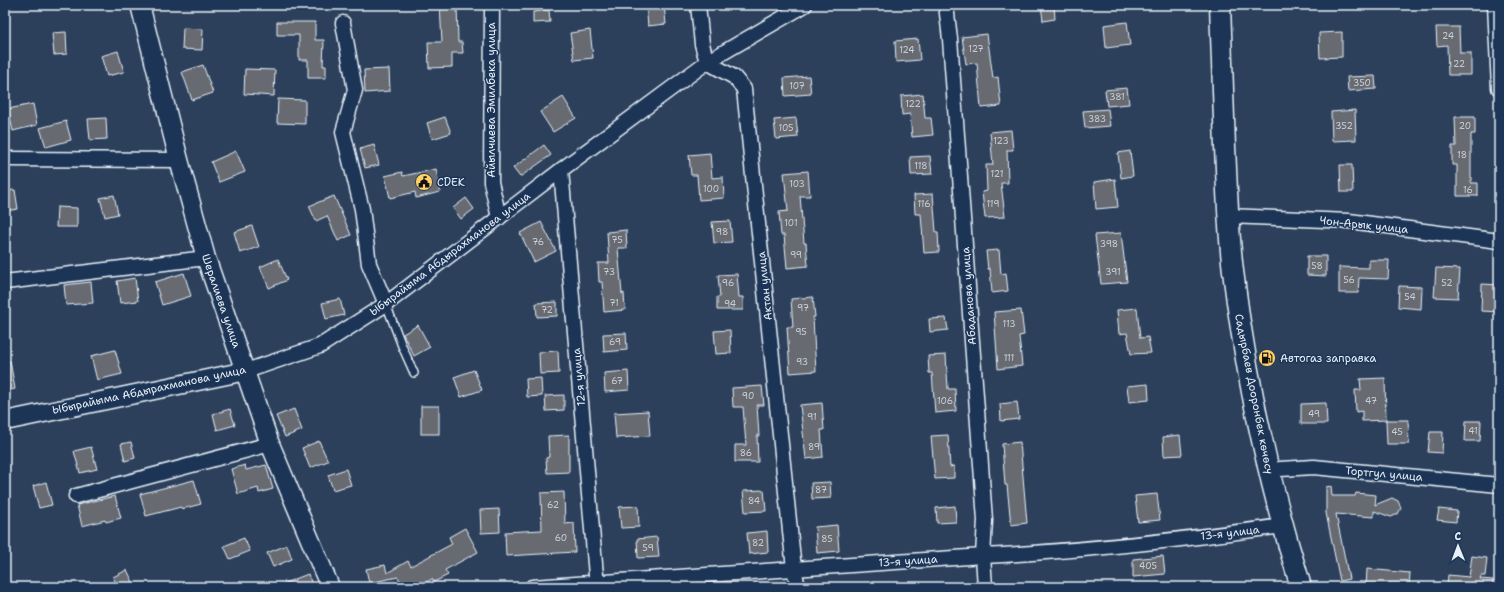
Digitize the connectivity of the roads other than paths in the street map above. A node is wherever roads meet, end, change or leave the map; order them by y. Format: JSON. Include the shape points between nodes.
{"nodes":[{"id":1,"x":140,"y":5,"type":"edge"},
{"id":2,"x":492,"y":5,"type":"edge"},
{"id":3,"x":698,"y":5,"type":"edge"},
{"id":4,"x":805,"y":5,"type":"edge"},
{"id":5,"x":946,"y":5,"type":"edge"},
{"id":6,"x":1220,"y":5,"type":"edge"},
{"id":7,"x":1495,"y":5,"type":"edge"},
{"id":8,"x":343,"y":23,"type":"dead end"},
{"id":9,"x":707,"y":62,"type":"junction"},
{"id":10,"x":1499,"y":88,"type":"edge"},
{"id":11,"x":5,"y":159,"type":"edge"},
{"id":12,"x":179,"y":160,"type":"junction"},
{"id":13,"x":561,"y":170,"type":"junction"},
{"id":14,"x":1228,"y":216,"type":"junction"},
{"id":15,"x":500,"y":218,"type":"junction"},
{"id":16,"x":1499,"y":241,"type":"edge"},
{"id":17,"x":206,"y":258,"type":"junction"},
{"id":18,"x":5,"y":282,"type":"edge"},
{"id":19,"x":386,"y":304,"type":"junction"},
{"id":20,"x":246,"y":371,"type":"junction"},
{"id":21,"x":414,"y":373,"type":"dead end"},
{"id":22,"x":5,"y":420,"type":"edge"},
{"id":23,"x":270,"y":444,"type":"junction"},
{"id":24,"x":1268,"y":472,"type":"junction"},
{"id":25,"x":1499,"y":485,"type":"edge"},
{"id":26,"x":76,"y":496,"type":"dead end"},
{"id":27,"x":1282,"y":526,"type":"junction"},
{"id":28,"x":983,"y":556,"type":"junction"},
{"id":29,"x":794,"y":569,"type":"junction"},
{"id":30,"x":598,"y":585,"type":"edge"},
{"id":31,"x":330,"y":587,"type":"edge"},
{"id":32,"x":532,"y":587,"type":"edge"},
{"id":33,"x":798,"y":587,"type":"edge"},
{"id":34,"x":985,"y":587,"type":"edge"},
{"id":35,"x":1301,"y":587,"type":"edge"}],
"edges":[{"from":1,"to":12,"type":"street","name":"Шералиева улица"},
{"from":2,"to":15,"type":"street","name":"Айылчиева Эмилбека улица","via":[[491,182]]},
{"from":3,"to":9,"type":"street","via":[[702,44]]},
{"from":4,"to":9,"type":"street","name":"Ыбырайыма Абдырахманова улица"},
{"from":5,"to":28,"type":"street","name":"Абаданова улица","via":[[985,512]]},
{"from":6,"to":14,"type":"main road","name":"Садырбаев Дооронбек көчөсү"},
{"from":7,"to":10,"type":"street"},
{"from":8,"to":19,"type":"street","via":[[355,90],[343,132],[362,209],[370,264]]},
{"from":9,"to":13,"type":"street","name":"Ыбырайыма Абдырахманова улица"},
{"from":9,"to":29,"type":"street","name":"Актан улица","via":[[734,77],[744,88]]},
{"from":11,"to":12,"type":"street"},
{"from":12,"to":17,"type":"street","name":"Шералиева улица"},
{"from":13,"to":15,"type":"street","name":"Ыбырайыма Абдырахманова улица"},
{"from":13,"to":30,"type":"street","name":"12-я улица"},
{"from":14,"to":16,"type":"street","name":"Чон-Арык улица","via":[[1349,222]]},
{"from":14,"to":24,"type":"main road","name":"Садырбаев Дооронбек көчөсү","via":[[1245,358]]},
{"from":15,"to":19,"type":"street","name":"Ыбырайыма Абдырахманова улица"},
{"from":17,"to":18,"type":"street"},
{"from":17,"to":20,"type":"street","name":"Шералиева улица"},
{"from":19,"to":20,"type":"street","name":"Ыбырайыма Абдырахманова улица","via":[[320,346]]},
{"from":19,"to":21,"type":"lane"},
{"from":20,"to":22,"type":"street","name":"Ыбырайыма Абдырахманова улица"},
{"from":20,"to":23,"type":"street","name":"Шералиева улица"},
{"from":23,"to":26,"type":"street"},
{"from":23,"to":31,"type":"street","name":"Шералиева улица"},
{"from":24,"to":25,"type":"street","name":"Тортгул улица","via":[[1314,467]]},
{"from":24,"to":27,"type":"main road","name":"Садырбаев Дооронбек көчөсү"},
{"from":27,"to":28,"type":"street","name":"13-я улица","via":[[1052,552]]},
{"from":27,"to":35,"type":"main road","name":"Садырбаев Дооронбек көчөсү"},
{"from":28,"to":29,"type":"street","name":"13-я улица"},
{"from":28,"to":34,"type":"street","name":"Абаданова улица"},
{"from":29,"to":30,"type":"street","name":"13-я улица"},
{"from":29,"to":33,"type":"street","name":"Актан улица"},
{"from":30,"to":32,"type":"street","name":"13-я улица"}]}
